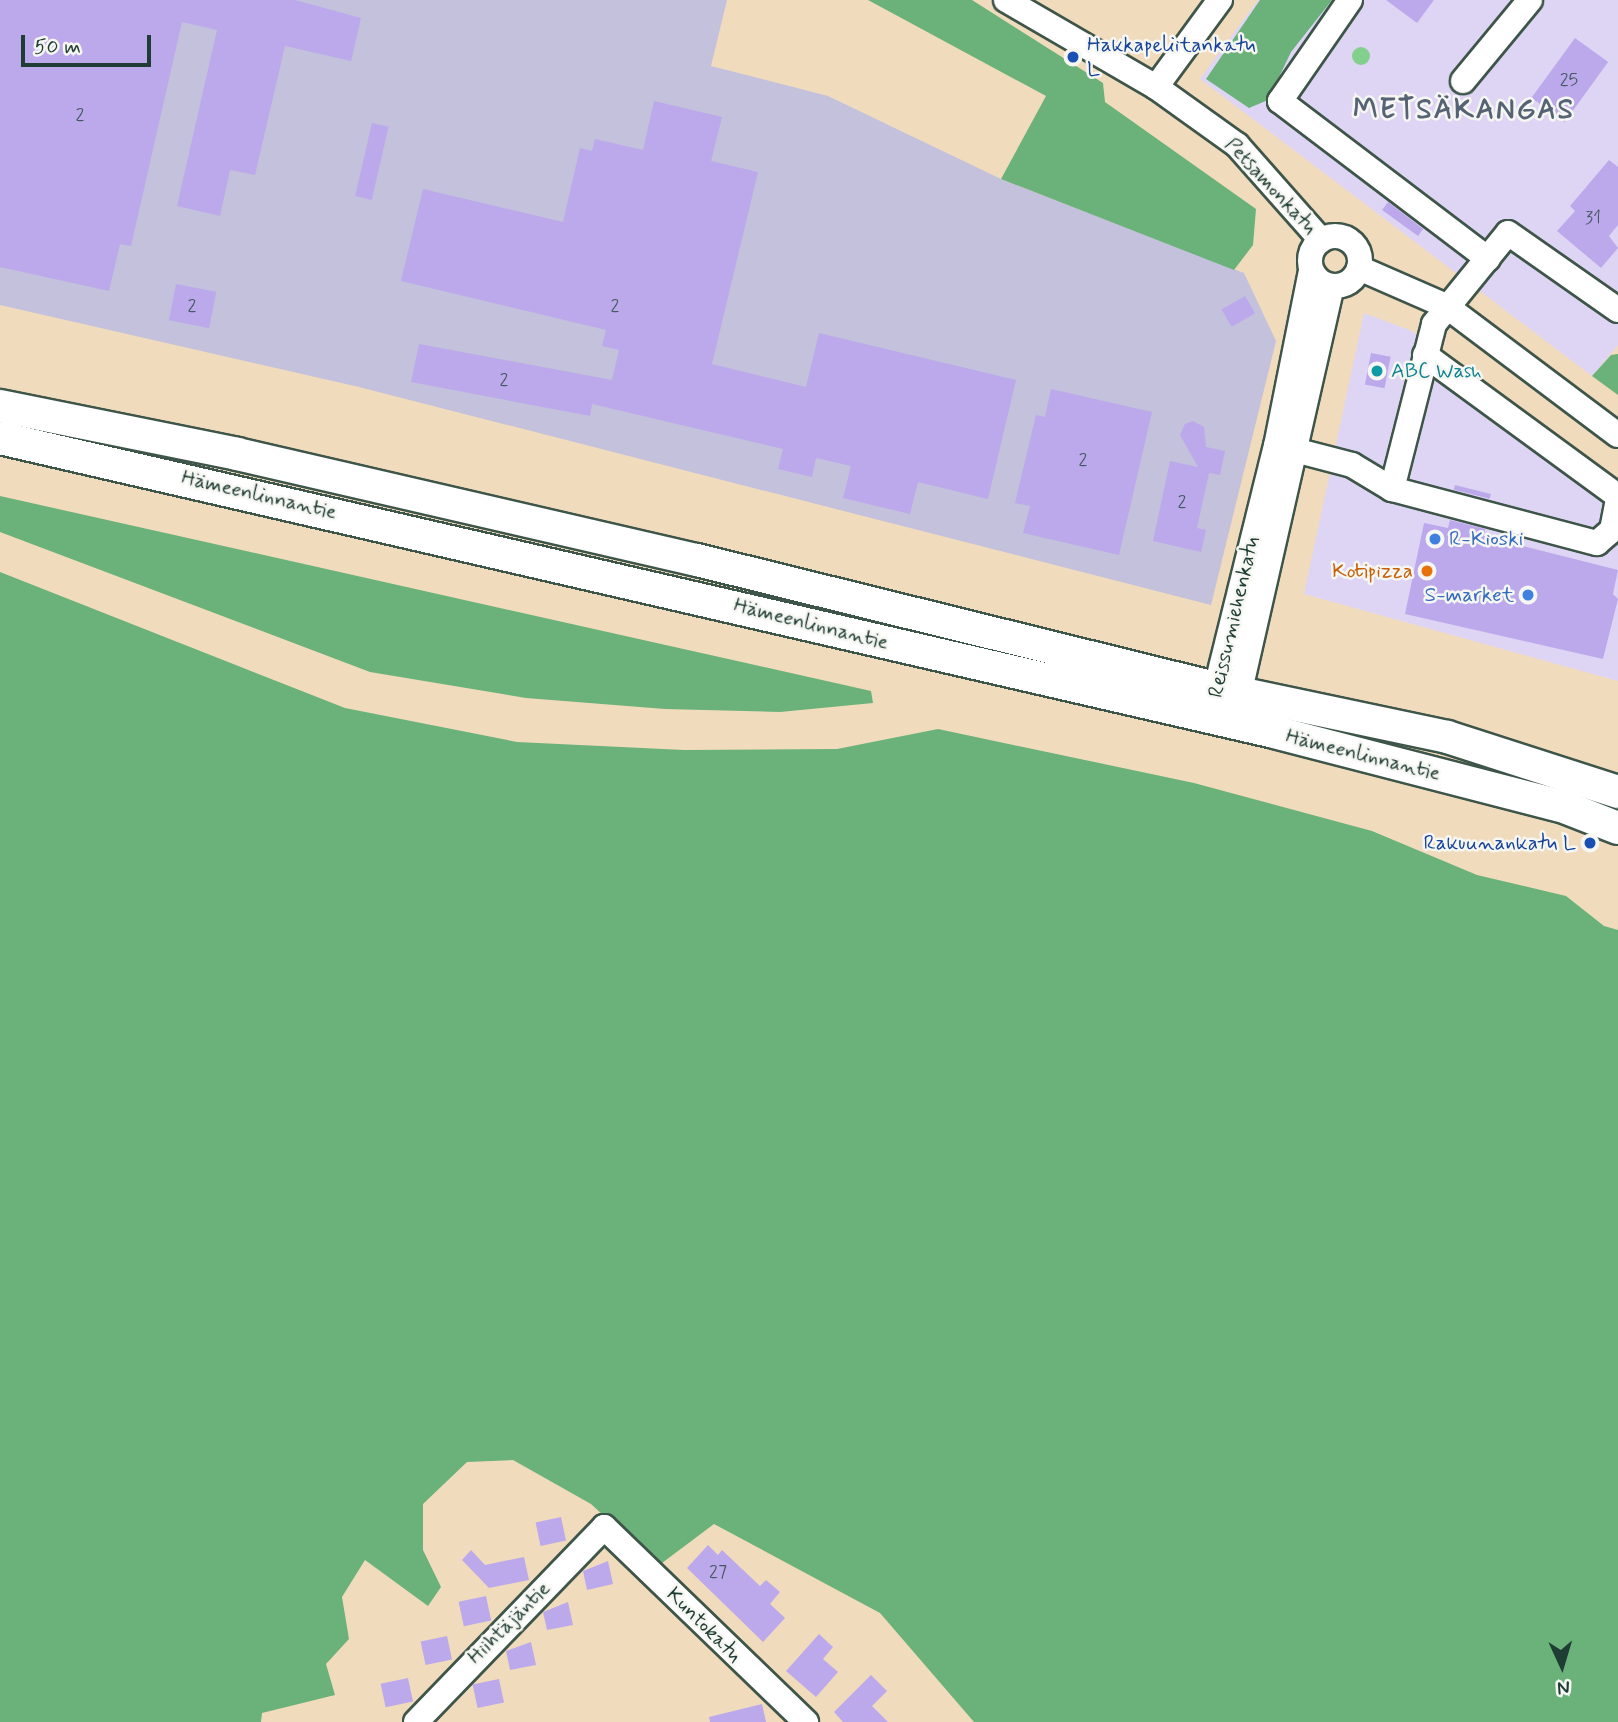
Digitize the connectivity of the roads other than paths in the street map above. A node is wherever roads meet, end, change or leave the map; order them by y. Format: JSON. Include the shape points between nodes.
{"nodes":[{"id":1,"x":1006,"y":0,"type":"edge"},
{"id":2,"x":1220,"y":0,"type":"edge"},
{"id":3,"x":1349,"y":0,"type":"edge"},
{"id":4,"x":1530,"y":0,"type":"edge"},
{"id":5,"x":1463,"y":81,"type":"dead end"},
{"id":6,"x":1156,"y":87,"type":"junction"},
{"id":7,"x":1321,"y":240,"type":"junction"},
{"id":8,"x":1488,"y":259,"type":"junction"},
{"id":9,"x":1359,"y":268,"type":"junction"},
{"id":10,"x":1311,"y":271,"type":"junction"},
{"id":11,"x":1332,"y":286,"type":"junction"},
{"id":12,"x":1446,"y":306,"type":"junction"},
{"id":13,"x":1618,"y":310,"type":"edge"},
{"id":14,"x":1425,"y":355,"type":"junction"},
{"id":15,"x":0,"y":406,"type":"edge"},
{"id":16,"x":1618,"y":435,"type":"edge"},
{"id":17,"x":0,"y":438,"type":"edge"},
{"id":18,"x":1287,"y":448,"type":"junction"},
{"id":19,"x":1392,"y":489,"type":"junction"},
{"id":20,"x":1618,"y":498,"type":"edge"},
{"id":21,"x":1228,"y":690,"type":"junction"},
{"id":22,"x":1217,"y":722,"type":"junction"},
{"id":23,"x":1618,"y":792,"type":"edge"},
{"id":24,"x":1618,"y":828,"type":"edge"},
{"id":25,"x":604,"y":1527,"type":"joint"},
{"id":26,"x":800,"y":1720,"type":"edge"},
{"id":27,"x":416,"y":1722,"type":"edge"}],
"edges":[{"from":1,"to":6,"type":"street","name":"Petsamonkatu"},
{"from":2,"to":6,"type":"street"},
{"from":3,"to":8,"type":"street","via":[[1280,101]]},
{"from":4,"to":5,"type":"street"},
{"from":6,"to":7,"type":"street","name":"Petsamonkatu","via":[[1237,145]]},
{"from":7,"to":9,"type":"street","via":[[1346,238],[1358,251]]},
{"from":7,"to":10,"type":"street","via":[[1311,254]]},
{"from":8,"to":12,"type":"street"},
{"from":8,"to":13,"type":"street","via":[[1508,233]]},
{"from":9,"to":11,"type":"street","via":[[1349,282]]},
{"from":9,"to":12,"type":"street"},
{"from":10,"to":11,"type":"street"},
{"from":10,"to":18,"type":"street","name":"Reissumiehenkatu"},
{"from":11,"to":18,"type":"street","name":"Reissumiehenkatu"},
{"from":12,"to":14,"type":"street"},
{"from":12,"to":16,"type":"street"},
{"from":14,"to":19,"type":"street"},
{"from":14,"to":20,"type":"street"},
{"from":15,"to":21,"type":"main road","name":"Hämeenlinnantie","via":[[237,454],[696,560]]},
{"from":17,"to":22,"type":"main road","name":"Hämeenlinnantie","via":[[340,513]]},
{"from":18,"to":19,"type":"street","via":[[1352,465]]},
{"from":18,"to":21,"type":"street","name":"Reissumiehenkatu"},
{"from":19,"to":20,"type":"street","via":[[1597,543],[1612,530]]},
{"from":21,"to":22,"type":"street","name":"Reissumiehenkatu","via":[[1212,710]]},
{"from":21,"to":23,"type":"main road","name":"Hämeenlinnantie","via":[[1447,737]]},
{"from":22,"to":24,"type":"main road","name":"Hämeenlinnantie","via":[[1440,774],[1567,808]]},
{"from":25,"to":26,"type":"street","name":"Kuntokatu"},
{"from":25,"to":27,"type":"street","name":"Hiihtäjäntie"}]}
